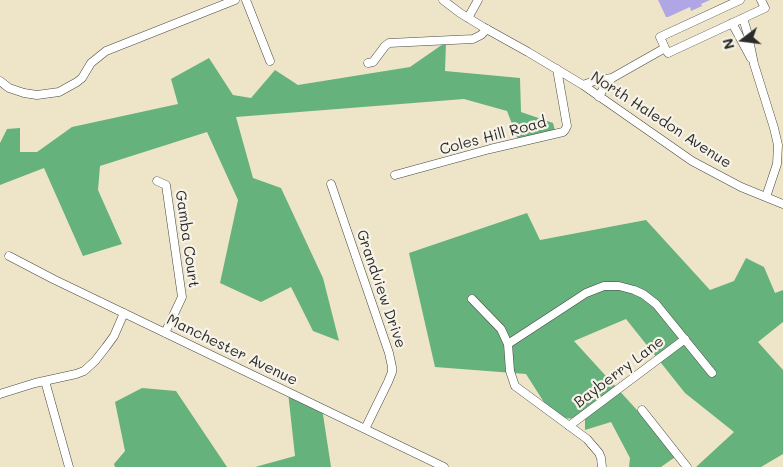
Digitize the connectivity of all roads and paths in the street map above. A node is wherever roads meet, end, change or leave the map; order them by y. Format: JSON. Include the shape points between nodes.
{"nodes":[{"id":1,"x":235,"y":0,"type":"edge"},
{"id":2,"x":246,"y":0,"type":"edge"},
{"id":3,"x":443,"y":0,"type":"edge"},
{"id":4,"x":478,"y":0,"type":"edge"},
{"id":5,"x":740,"y":0,"type":"edge"},
{"id":6,"x":761,"y":0,"type":"edge"},
{"id":7,"x":468,"y":18,"type":"junction"},
{"id":8,"x":743,"y":18,"type":"junction"},
{"id":9,"x":732,"y":23,"type":"junction"},
{"id":10,"x":487,"y":29,"type":"junction"},
{"id":11,"x":665,"y":48,"type":"junction"},
{"id":12,"x":270,"y":61,"type":"dead end"},
{"id":13,"x":368,"y":63,"type":"dead end"},
{"id":14,"x":754,"y":64,"type":"junction"},
{"id":15,"x":557,"y":69,"type":"junction"},
{"id":16,"x":612,"y":78,"type":"junction"},
{"id":17,"x":0,"y":81,"type":"edge"},
{"id":18,"x":583,"y":85,"type":"junction"},
{"id":19,"x":600,"y":97,"type":"junction"},
{"id":20,"x":395,"y":175,"type":"dead end"},
{"id":21,"x":158,"y":181,"type":"dead end"},
{"id":22,"x":331,"y":184,"type":"dead end"},
{"id":23,"x":766,"y":197,"type":"junction"},
{"id":24,"x":783,"y":204,"type":"edge"},
{"id":25,"x":8,"y":256,"type":"dead end"},
{"id":26,"x":472,"y":299,"type":"dead end"},
{"id":27,"x":124,"y":314,"type":"junction"},
{"id":28,"x":165,"y":333,"type":"junction"},
{"id":29,"x":685,"y":339,"type":"junction"},
{"id":30,"x":508,"y":344,"type":"junction"},
{"id":31,"x":712,"y":372,"type":"dead end"},
{"id":32,"x":45,"y":381,"type":"junction"},
{"id":33,"x":0,"y":394,"type":"edge"},
{"id":34,"x":642,"y":410,"type":"dead end"},
{"id":35,"x":569,"y":426,"type":"junction"},
{"id":36,"x":365,"y":429,"type":"junction"},
{"id":37,"x":69,"y":467,"type":"edge"},
{"id":38,"x":444,"y":467,"type":"edge"},
{"id":39,"x":602,"y":467,"type":"edge"},
{"id":40,"x":687,"y":467,"type":"edge"}],
"edges":[{"from":1,"to":17,"type":"street","via":[[106,51],[91,63],[82,78],[59,92],[24,93]]},
{"from":2,"to":12,"type":"street"},
{"from":3,"to":7,"type":"street","name":"North Haledon Avenue"},
{"from":4,"to":7,"type":"street"},
{"from":5,"to":11,"type":"street","via":[[660,37]]},
{"from":6,"to":8,"type":"street","via":[[765,8]]},
{"from":7,"to":10,"type":"street","name":"North Haledon Avenue"},
{"from":8,"to":9,"type":"street"},
{"from":8,"to":14,"type":"street"},
{"from":9,"to":11,"type":"street","via":[[668,53]]},
{"from":9,"to":14,"type":"street"},
{"from":10,"to":13,"type":"street","via":[[473,39],[389,43],[373,62]]},
{"from":10,"to":15,"type":"street","name":"North Haledon Avenue"},
{"from":11,"to":16,"type":"street"},
{"from":14,"to":23,"type":"street","via":[[778,145],[777,164]]},
{"from":15,"to":18,"type":"street","name":"North Haledon Avenue"},
{"from":15,"to":20,"type":"street","name":"Coles Hill Road","via":[[567,126],[563,132]]},
{"from":16,"to":18,"type":"street"},
{"from":16,"to":19,"type":"street"},
{"from":18,"to":19,"type":"street","name":"North Haledon Avenue"},
{"from":19,"to":23,"type":"street","name":"North Haledon Avenue","via":[[692,161]]},
{"from":21,"to":28,"type":"street","name":"Gamba Court","via":[[166,185],[182,297]]},
{"from":22,"to":36,"type":"street","name":"Grandview Drive","via":[[392,367]]},
{"from":23,"to":24,"type":"street","name":"North Haledon Avenue"},
{"from":25,"to":27,"type":"street","name":"Manchester Avenue"},
{"from":26,"to":30,"type":"street","via":[[501,329]]},
{"from":27,"to":28,"type":"street","name":"Manchester Avenue"},
{"from":27,"to":32,"type":"street","via":[[114,336],[88,368]]},
{"from":28,"to":36,"type":"street","name":"Manchester Avenue"},
{"from":29,"to":30,"type":"street","via":[[656,304],[643,294],[612,286],[596,288],[582,295]]},
{"from":29,"to":31,"type":"street"},
{"from":29,"to":35,"type":"street","name":"Bayberry Lane"},
{"from":30,"to":35,"type":"street","via":[[515,386]]},
{"from":32,"to":33,"type":"street"},
{"from":32,"to":37,"type":"street"},
{"from":34,"to":40,"type":"street"},
{"from":35,"to":39,"type":"street","via":[[595,448]]},
{"from":36,"to":38,"type":"street","name":"Manchester Avenue"}]}
